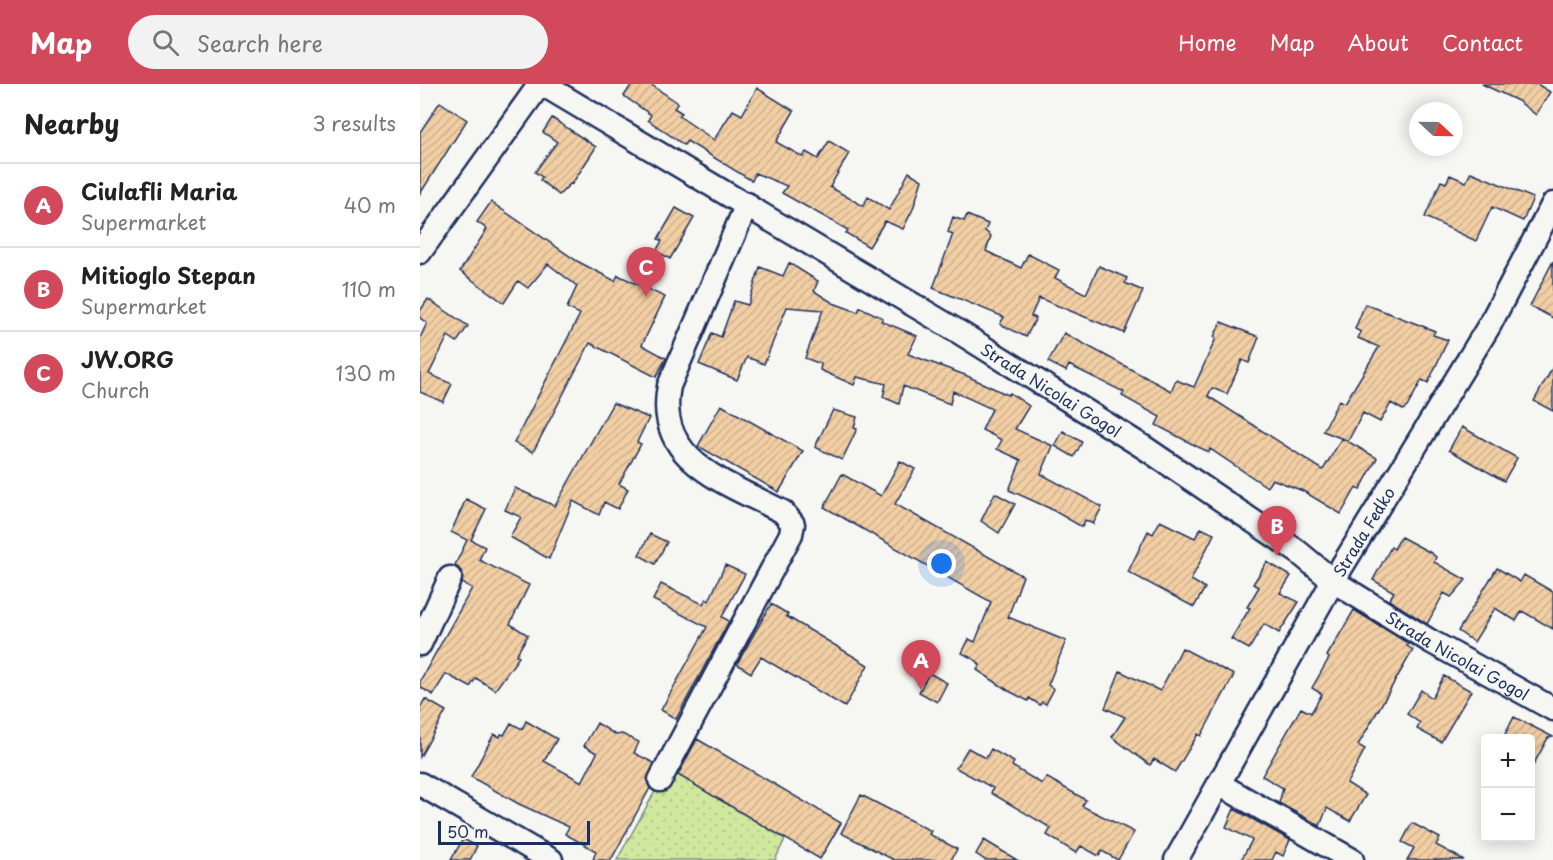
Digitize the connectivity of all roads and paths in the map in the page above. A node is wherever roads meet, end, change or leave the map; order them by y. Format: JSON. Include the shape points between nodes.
{"nodes":[{"id":1,"x":541,"y":84,"type":"edge"},
{"id":2,"x":747,"y":204,"type":"junction"},
{"id":3,"x":1553,"y":204,"type":"edge"},
{"id":4,"x":420,"y":252,"type":"edge"},
{"id":5,"x":450,"y":578,"type":"dead end"},
{"id":6,"x":1333,"y":581,"type":"junction"},
{"id":7,"x":420,"y":644,"type":"edge"},
{"id":8,"x":1553,"y":709,"type":"edge"},
{"id":9,"x":660,"y":780,"type":"dead end"},
{"id":10,"x":420,"y":784,"type":"edge"},
{"id":11,"x":1220,"y":784,"type":"junction"},
{"id":12,"x":551,"y":860,"type":"edge"},
{"id":13,"x":1176,"y":860,"type":"edge"},
{"id":14,"x":1352,"y":860,"type":"edge"}],
"edges":[{"from":1,"to":2,"type":"street","name":"Strada Nicolai Gogol"},
{"from":1,"to":4,"type":"street"},
{"from":2,"to":6,"type":"street","name":"Strada Nicolai Gogol","via":[[1145,448],[1296,551]]},
{"from":2,"to":9,"type":"street","via":[[669,386],[667,413],[670,431],[686,457],[783,512],[793,524]]},
{"from":3,"to":6,"type":"street","name":"Strada Fedko","via":[[1489,326]]},
{"from":5,"to":7,"type":"street"},
{"from":6,"to":8,"type":"street","name":"Strada Nicolai Gogol","via":[[1430,641]]},
{"from":6,"to":11,"type":"street","name":"Strada Fedko"},
{"from":10,"to":12,"type":"street"},
{"from":11,"to":13,"type":"street","name":"Strada Fedko"},
{"from":11,"to":14,"type":"street"}]}
